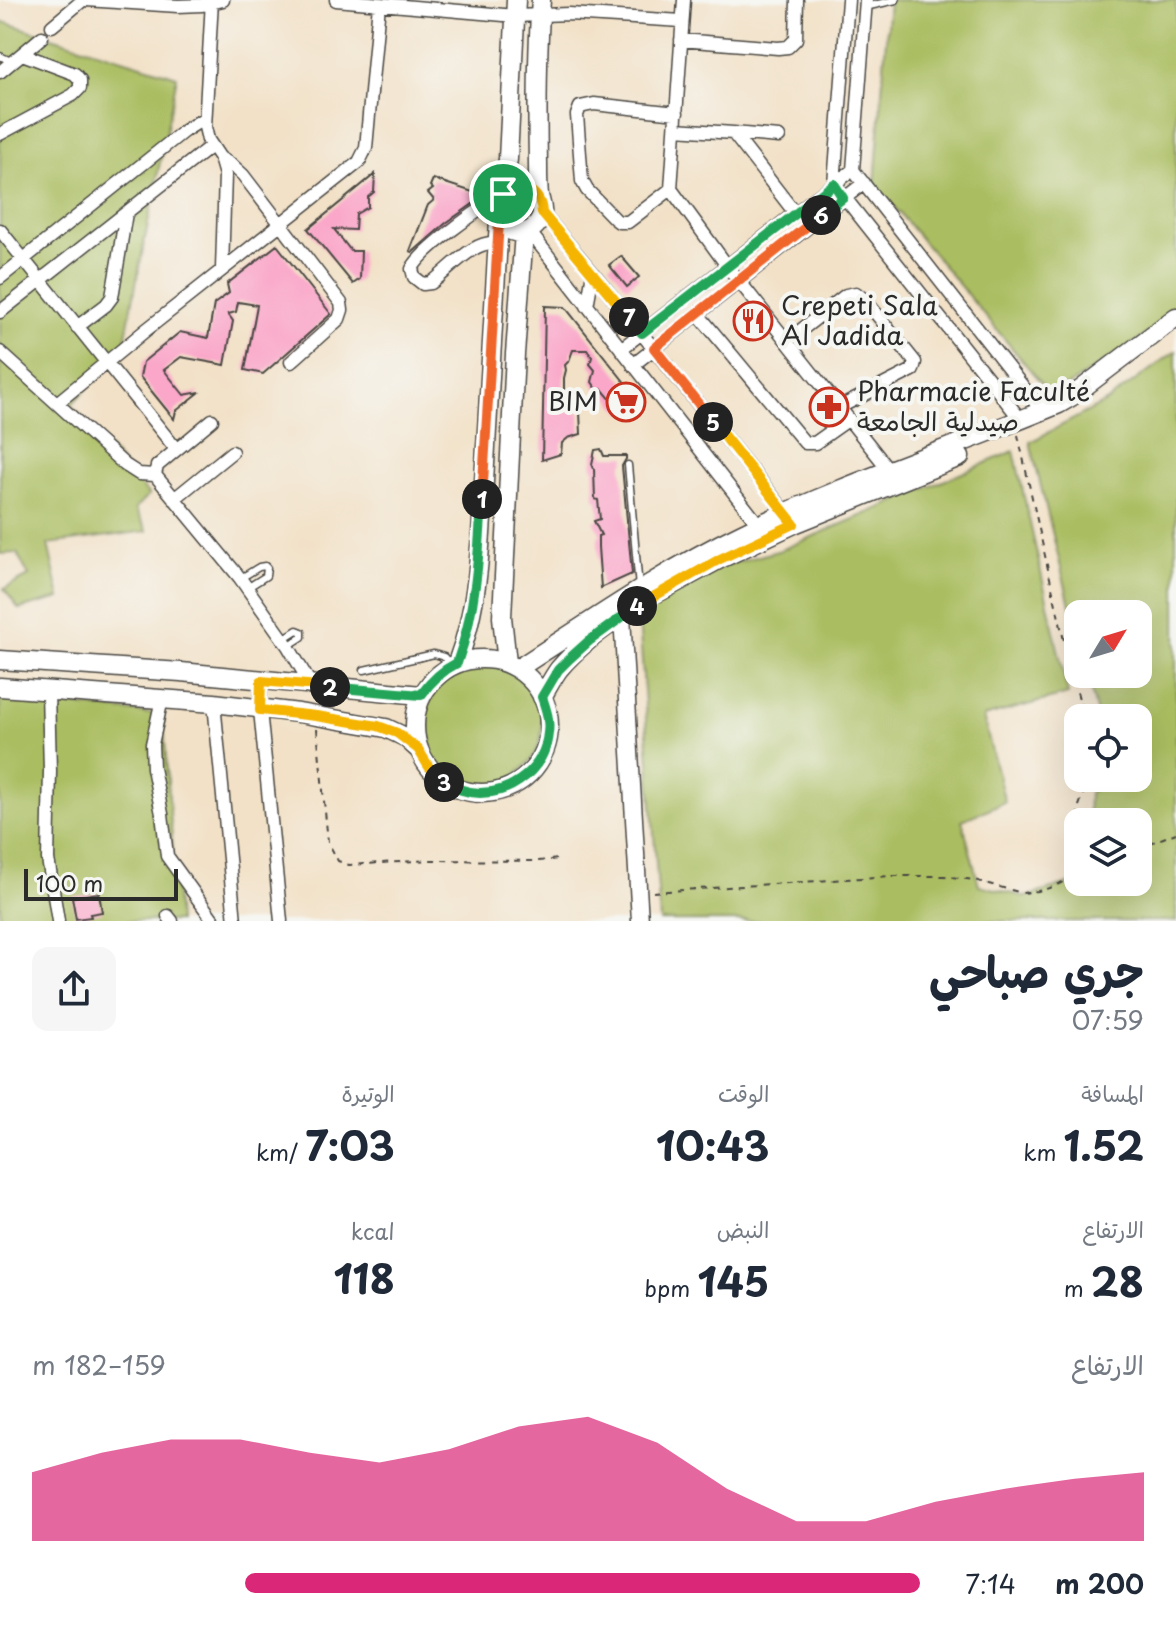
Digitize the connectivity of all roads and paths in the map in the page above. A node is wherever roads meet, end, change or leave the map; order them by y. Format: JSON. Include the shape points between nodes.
{"nodes":[{"id":1,"x":84,"y":0,"type":"edge"},
{"id":2,"x":336,"y":0,"type":"edge"},
{"id":3,"x":684,"y":0,"type":"edge"},
{"id":4,"x":797,"y":0,"type":"edge"},
{"id":5,"x":848,"y":0,"type":"edge"},
{"id":6,"x":896,"y":0,"type":"edge"},
{"id":7,"x":216,"y":1,"type":"edge"},
{"id":8,"x":379,"y":4,"type":"junction"},
{"id":9,"x":866,"y":4,"type":"edge"},
{"id":10,"x":515,"y":8,"type":"edge"},
{"id":11,"x":540,"y":8,"type":"edge"},
{"id":12,"x":682,"y":21,"type":"junction"},
{"id":13,"x":52,"y":26,"type":"dead end"},
{"id":14,"x":42,"y":37,"type":"dead end"},
{"id":15,"x":681,"y":40,"type":"junction"},
{"id":16,"x":11,"y":58,"type":"edge"},
{"id":17,"x":0,"y":72,"type":"edge"},
{"id":18,"x":677,"y":113,"type":"junction"},
{"id":19,"x":205,"y":118,"type":"junction"},
{"id":20,"x":676,"y":129,"type":"junction"},
{"id":21,"x":733,"y":133,"type":"junction"},
{"id":22,"x":0,"y":134,"type":"edge"},
{"id":23,"x":779,"y":137,"type":"dead end"},
{"id":24,"x":211,"y":146,"type":"junction"},
{"id":25,"x":220,"y":158,"type":"junction"},
{"id":26,"x":853,"y":170,"type":"junction"},
{"id":27,"x":864,"y":183,"type":"junction"},
{"id":28,"x":834,"y":184,"type":"junction"},
{"id":29,"x":671,"y":189,"type":"junction"},
{"id":30,"x":502,"y":196,"type":"junction"},
{"id":31,"x":843,"y":198,"type":"junction"},
{"id":32,"x":541,"y":206,"type":"junction"},
{"id":33,"x":126,"y":213,"type":"junction"},
{"id":34,"x":795,"y":213,"type":"junction"},
{"id":35,"x":499,"y":221,"type":"junction"},
{"id":36,"x":280,"y":223,"type":"junction"},
{"id":37,"x":0,"y":230,"type":"edge"},
{"id":38,"x":526,"y":232,"type":"junction"},
{"id":39,"x":498,"y":243,"type":"junction"},
{"id":40,"x":23,"y":259,"type":"junction"},
{"id":41,"x":728,"y":267,"type":"junction"},
{"id":42,"x":222,"y":269,"type":"junction"},
{"id":43,"x":593,"y":273,"type":"junction"},
{"id":44,"x":0,"y":278,"type":"edge"},
{"id":45,"x":40,"y":280,"type":"junction"},
{"id":46,"x":740,"y":281,"type":"junction"},
{"id":47,"x":587,"y":306,"type":"junction"},
{"id":48,"x":0,"y":312,"type":"edge"},
{"id":49,"x":698,"y":314,"type":"junction"},
{"id":50,"x":1176,"y":317,"type":"edge"},
{"id":51,"x":77,"y":327,"type":"junction"},
{"id":52,"x":1176,"y":332,"type":"edge"},
{"id":53,"x":642,"y":333,"type":"junction"},
{"id":54,"x":787,"y":341,"type":"junction"},
{"id":55,"x":654,"y":348,"type":"junction"},
{"id":56,"x":621,"y":349,"type":"junction"},
{"id":57,"x":0,"y":352,"type":"edge"},
{"id":58,"x":291,"y":362,"type":"dead end"},
{"id":59,"x":106,"y":363,"type":"junction"},
{"id":60,"x":633,"y":365,"type":"junction"},
{"id":61,"x":57,"y":403,"type":"junction"},
{"id":62,"x":840,"y":407,"type":"junction"},
{"id":63,"x":1042,"y":411,"type":"junction"},
{"id":64,"x":849,"y":419,"type":"junction"},
{"id":65,"x":212,"y":420,"type":"dead end"},
{"id":66,"x":1019,"y":427,"type":"junction"},
{"id":67,"x":176,"y":449,"type":"junction"},
{"id":68,"x":232,"y":452,"type":"dead end"},
{"id":69,"x":628,"y":465,"type":"dead end"},
{"id":70,"x":889,"y":470,"type":"junction"},
{"id":71,"x":155,"y":475,"type":"junction"},
{"id":72,"x":174,"y":499,"type":"junction"},
{"id":73,"x":790,"y":518,"type":"junction"},
{"id":74,"x":763,"y":530,"type":"junction"},
{"id":75,"x":639,"y":592,"type":"junction"},
{"id":76,"x":622,"y":616,"type":"junction"},
{"id":77,"x":0,"y":660,"type":"edge"},
{"id":78,"x":454,"y":664,"type":"junction"},
{"id":79,"x":512,"y":666,"type":"junction"},
{"id":80,"x":364,"y":670,"type":"dead end"},
{"id":81,"x":261,"y":681,"type":"junction"},
{"id":82,"x":311,"y":685,"type":"junction"},
{"id":83,"x":0,"y":687,"type":"edge"},
{"id":84,"x":48,"y":691,"type":"junction"},
{"id":85,"x":421,"y":695,"type":"junction"},
{"id":86,"x":542,"y":697,"type":"junction"},
{"id":87,"x":162,"y":699,"type":"junction"},
{"id":88,"x":214,"y":703,"type":"junction"},
{"id":89,"x":1080,"y":704,"type":"edge"},
{"id":90,"x":260,"y":710,"type":"junction"},
{"id":91,"x":316,"y":716,"type":"junction"},
{"id":92,"x":418,"y":749,"type":"junction"},
{"id":93,"x":1176,"y":833,"type":"edge"},
{"id":94,"x":1152,"y":842,"type":"edge"},
{"id":95,"x":560,"y":859,"type":"dead end"},
{"id":96,"x":1064,"y":881,"type":"edge"},
{"id":97,"x":638,"y":893,"type":"junction"},
{"id":98,"x":58,"y":921,"type":"edge"},
{"id":99,"x":214,"y":921,"type":"edge"},
{"id":100,"x":235,"y":921,"type":"edge"},
{"id":101,"x":281,"y":921,"type":"edge"},
{"id":102,"x":640,"y":921,"type":"edge"}],
"edges":[{"from":1,"to":7,"type":"street","via":[[178,6]]},
{"from":1,"to":13,"type":"street"},
{"from":2,"to":8,"type":"street"},
{"from":3,"to":12,"type":"street"},
{"from":4,"to":15,"type":"street","via":[[796,39],[788,47]]},
{"from":5,"to":28,"type":"street"},
{"from":6,"to":9,"type":"lane"},
{"from":7,"to":19,"type":"street"},
{"from":8,"to":10,"type":"street"},
{"from":8,"to":36,"type":"street","via":[[365,153]]},
{"from":9,"to":26,"type":"street"},
{"from":10,"to":11,"type":"street"},
{"from":10,"to":30,"type":"main road"},
{"from":11,"to":12,"type":"street"},
{"from":11,"to":32,"type":"main road"},
{"from":12,"to":15,"type":"street"},
{"from":14,"to":16,"type":"street"},
{"from":15,"to":18,"type":"street"},
{"from":16,"to":17,"type":"street"},
{"from":16,"to":22,"type":"street","via":[[75,74],[80,88]]},
{"from":18,"to":20,"type":"street"},
{"from":18,"to":29,"type":"street","via":[[594,104],[580,107],[577,115],[582,181],[615,219],[628,222]]},
{"from":19,"to":24,"type":"street"},
{"from":19,"to":40,"type":"street"},
{"from":20,"to":21,"type":"street"},
{"from":20,"to":29,"type":"street"},
{"from":21,"to":23,"type":"street"},
{"from":21,"to":34,"type":"street"},
{"from":24,"to":25,"type":"street"},
{"from":24,"to":33,"type":"street"},
{"from":25,"to":36,"type":"street","via":[[238,170]]},
{"from":25,"to":42,"type":"street","via":[[225,175]]},
{"from":26,"to":27,"type":"street"},
{"from":26,"to":28,"type":"street"},
{"from":27,"to":31,"type":"street"},
{"from":27,"to":63,"type":"street"},
{"from":28,"to":31,"type":"street"},
{"from":28,"to":34,"type":"street"},
{"from":29,"to":41,"type":"street"},
{"from":30,"to":32,"type":"main road","via":[[522,187],[535,193]]},
{"from":30,"to":35,"type":"main road"},
{"from":30,"to":39,"type":"street","via":[[419,258],[413,265],[414,277],[431,283],[477,247]]},
{"from":31,"to":46,"type":"street"},
{"from":31,"to":66,"type":"street"},
{"from":32,"to":38,"type":"main road","via":[[535,227]]},
{"from":32,"to":43,"type":"street"},
{"from":33,"to":45,"type":"street"},
{"from":33,"to":51,"type":"street","via":[[112,297]]},
{"from":34,"to":41,"type":"street"},
{"from":35,"to":38,"type":"main road","via":[[509,231]]},
{"from":35,"to":39,"type":"main road"},
{"from":36,"to":42,"type":"street"},
{"from":36,"to":58,"type":"street","via":[[342,306],[336,323]]},
{"from":37,"to":40,"type":"street"},
{"from":38,"to":47,"type":"street"},
{"from":38,"to":79,"type":"main road","via":[[502,617]]},
{"from":39,"to":78,"type":"main road","via":[[480,537],[472,611]]},
{"from":40,"to":44,"type":"street"},
{"from":40,"to":45,"type":"street"},
{"from":41,"to":46,"type":"street"},
{"from":41,"to":53,"type":"street"},
{"from":42,"to":59,"type":"street"},
{"from":43,"to":47,"type":"street"},
{"from":43,"to":53,"type":"street"},
{"from":45,"to":48,"type":"street"},
{"from":45,"to":51,"type":"street"},
{"from":46,"to":49,"type":"street"},
{"from":46,"to":54,"type":"street"},
{"from":47,"to":56,"type":"street"},
{"from":49,"to":55,"type":"street"},
{"from":49,"to":64,"type":"street","via":[[805,443],[815,443]]},
{"from":50,"to":63,"type":"main road","via":[[1071,397]]},
{"from":51,"to":59,"type":"street"},
{"from":52,"to":66,"type":"main road","via":[[1073,410]]},
{"from":53,"to":55,"type":"street"},
{"from":53,"to":56,"type":"street"},
{"from":54,"to":62,"type":"street"},
{"from":54,"to":62,"type":"street","via":[[846,295],[856,293],[915,362],[913,370]]},
{"from":55,"to":60,"type":"street"},
{"from":55,"to":73,"type":"street"},
{"from":56,"to":60,"type":"street"},
{"from":57,"to":61,"type":"street"},
{"from":59,"to":61,"type":"street"},
{"from":59,"to":67,"type":"street"},
{"from":60,"to":74,"type":"street"},
{"from":61,"to":71,"type":"street","via":[[129,469]]},
{"from":62,"to":64,"type":"street"},
{"from":63,"to":66,"type":"main road"},
{"from":64,"to":70,"type":"street"},
{"from":65,"to":67,"type":"street"},
{"from":66,"to":70,"type":"main road"},
{"from":66,"to":73,"type":"main road"},
{"from":66,"to":89,"type":"path"},
{"from":67,"to":71,"type":"street","via":[[157,466]]},
{"from":68,"to":72,"type":"street"},
{"from":69,"to":75,"type":"lane"},
{"from":70,"to":73,"type":"main road"},
{"from":71,"to":72,"type":"street"},
{"from":72,"to":82,"type":"street","via":[[244,583]]},
{"from":73,"to":74,"type":"main road"},
{"from":74,"to":75,"type":"main road","via":[[705,552]]},
{"from":74,"to":76,"type":"main road"},
{"from":75,"to":79,"type":"main road"},
{"from":76,"to":86,"type":"main road","via":[[558,670]]},
{"from":76,"to":97,"type":"street"},
{"from":77,"to":81,"type":"main road"},
{"from":78,"to":79,"type":"main road","via":[[484,658]]},
{"from":78,"to":80,"type":"lane","via":[[434,654]]},
{"from":78,"to":85,"type":"main road"},
{"from":79,"to":86,"type":"main road"},
{"from":81,"to":82,"type":"main road"},
{"from":81,"to":90,"type":"street"},
{"from":82,"to":85,"type":"main road"},
{"from":83,"to":84,"type":"main road"},
{"from":84,"to":87,"type":"main road"},
{"from":84,"to":98,"type":"street","via":[[48,859]]},
{"from":85,"to":92,"type":"main road","via":[[415,713]]},
{"from":86,"to":92,"type":"main road","via":[[548,716],[546,745],[532,771],[517,784],[499,791],[462,791],[444,783]]},
{"from":87,"to":88,"type":"main road"},
{"from":87,"to":99,"type":"street","via":[[152,744],[167,856]]},
{"from":88,"to":90,"type":"main road"},
{"from":88,"to":100,"type":"street"},
{"from":90,"to":91,"type":"main road"},
{"from":90,"to":101,"type":"street"},
{"from":91,"to":92,"type":"main road","via":[[386,728]]},
{"from":91,"to":95,"type":"path","via":[[328,842],[338,861],[349,865]]},
{"from":93,"to":94,"type":"path"},
{"from":96,"to":97,"type":"path","via":[[1022,893],[959,878],[891,876]]},
{"from":97,"to":102,"type":"street"}]}
